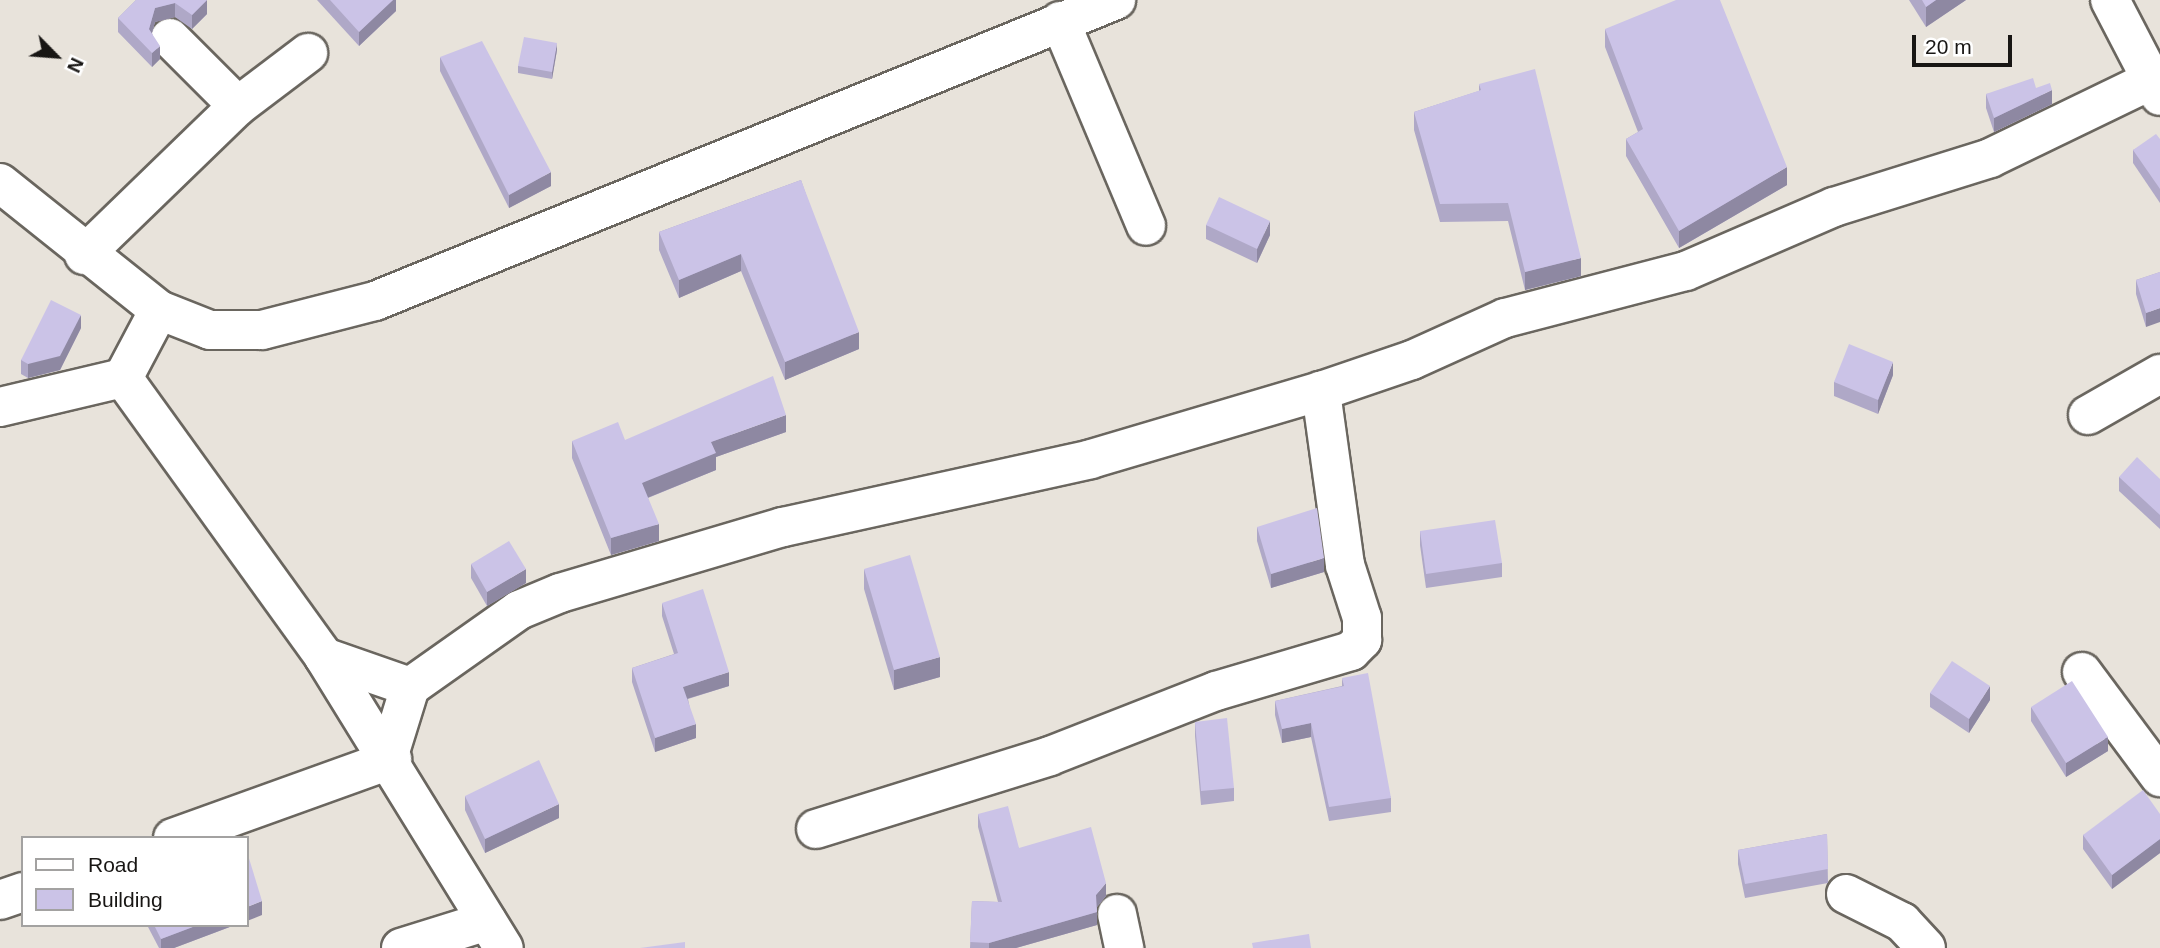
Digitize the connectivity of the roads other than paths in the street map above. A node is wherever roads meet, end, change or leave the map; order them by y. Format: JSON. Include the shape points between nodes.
{"nodes":[{"id":1,"x":1116,"y":0,"type":"edge"},
{"id":2,"x":2109,"y":0,"type":"edge"},
{"id":3,"x":1060,"y":21,"type":"junction"},
{"id":4,"x":170,"y":38,"type":"dead end"},
{"id":5,"x":308,"y":53,"type":"dead end"},
{"id":6,"x":2155,"y":88,"type":"edge"},
{"id":7,"x":238,"y":106,"type":"junction"},
{"id":8,"x":0,"y":183,"type":"edge"},
{"id":9,"x":1146,"y":226,"type":"dead end"},
{"id":10,"x":84,"y":255,"type":"junction"},
{"id":11,"x":159,"y":310,"type":"junction"},
{"id":12,"x":2160,"y":374,"type":"edge"},
{"id":13,"x":123,"y":378,"type":"junction"},
{"id":14,"x":1321,"y":391,"type":"junction"},
{"id":15,"x":0,"y":407,"type":"edge"},
{"id":16,"x":2088,"y":415,"type":"dead end"},
{"id":17,"x":324,"y":657,"type":"junction"},
{"id":18,"x":2081,"y":672,"type":"dead end"},
{"id":19,"x":410,"y":687,"type":"junction"},
{"id":20,"x":391,"y":757,"type":"junction"},
{"id":21,"x":2160,"y":777,"type":"edge"},
{"id":22,"x":816,"y":829,"type":"dead end"},
{"id":23,"x":178,"y":836,"type":"edge"},
{"id":24,"x":21,"y":893,"type":"edge"},
{"id":25,"x":1846,"y":894,"type":"dead end"},
{"id":26,"x":0,"y":900,"type":"edge"},
{"id":27,"x":496,"y":935,"type":"edge"},
{"id":28,"x":401,"y":948,"type":"edge"},
{"id":29,"x":1926,"y":948,"type":"edge"}],
"edges":[{"from":1,"to":3,"type":"street"},
{"from":2,"to":6,"type":"street"},
{"from":3,"to":9,"type":"street"},
{"from":3,"to":11,"type":"street","via":[[375,301],[235,332]]},
{"from":4,"to":7,"type":"street"},
{"from":5,"to":7,"type":"street"},
{"from":6,"to":14,"type":"street","via":[[1990,158],[1834,207],[1686,271],[1505,318],[1412,360]]},
{"from":7,"to":10,"type":"street"},
{"from":8,"to":10,"type":"street"},
{"from":10,"to":11,"type":"street"},
{"from":11,"to":13,"type":"street"},
{"from":12,"to":16,"type":"street"},
{"from":13,"to":15,"type":"street"},
{"from":13,"to":17,"type":"street"},
{"from":14,"to":19,"type":"street","via":[[1091,459],[783,527],[592,583],[519,610]]},
{"from":14,"to":22,"type":"street","via":[[1345,565],[1362,618],[1362,640],[1351,651],[1216,691],[1050,756]]},
{"from":17,"to":19,"type":"street"},
{"from":17,"to":20,"type":"street"},
{"from":18,"to":21,"type":"street"},
{"from":19,"to":20,"type":"street"},
{"from":20,"to":23,"type":"street"},
{"from":20,"to":27,"type":"street"},
{"from":24,"to":26,"type":"street"},
{"from":25,"to":29,"type":"street","via":[[1902,922]]},
{"from":27,"to":28,"type":"street"}]}
